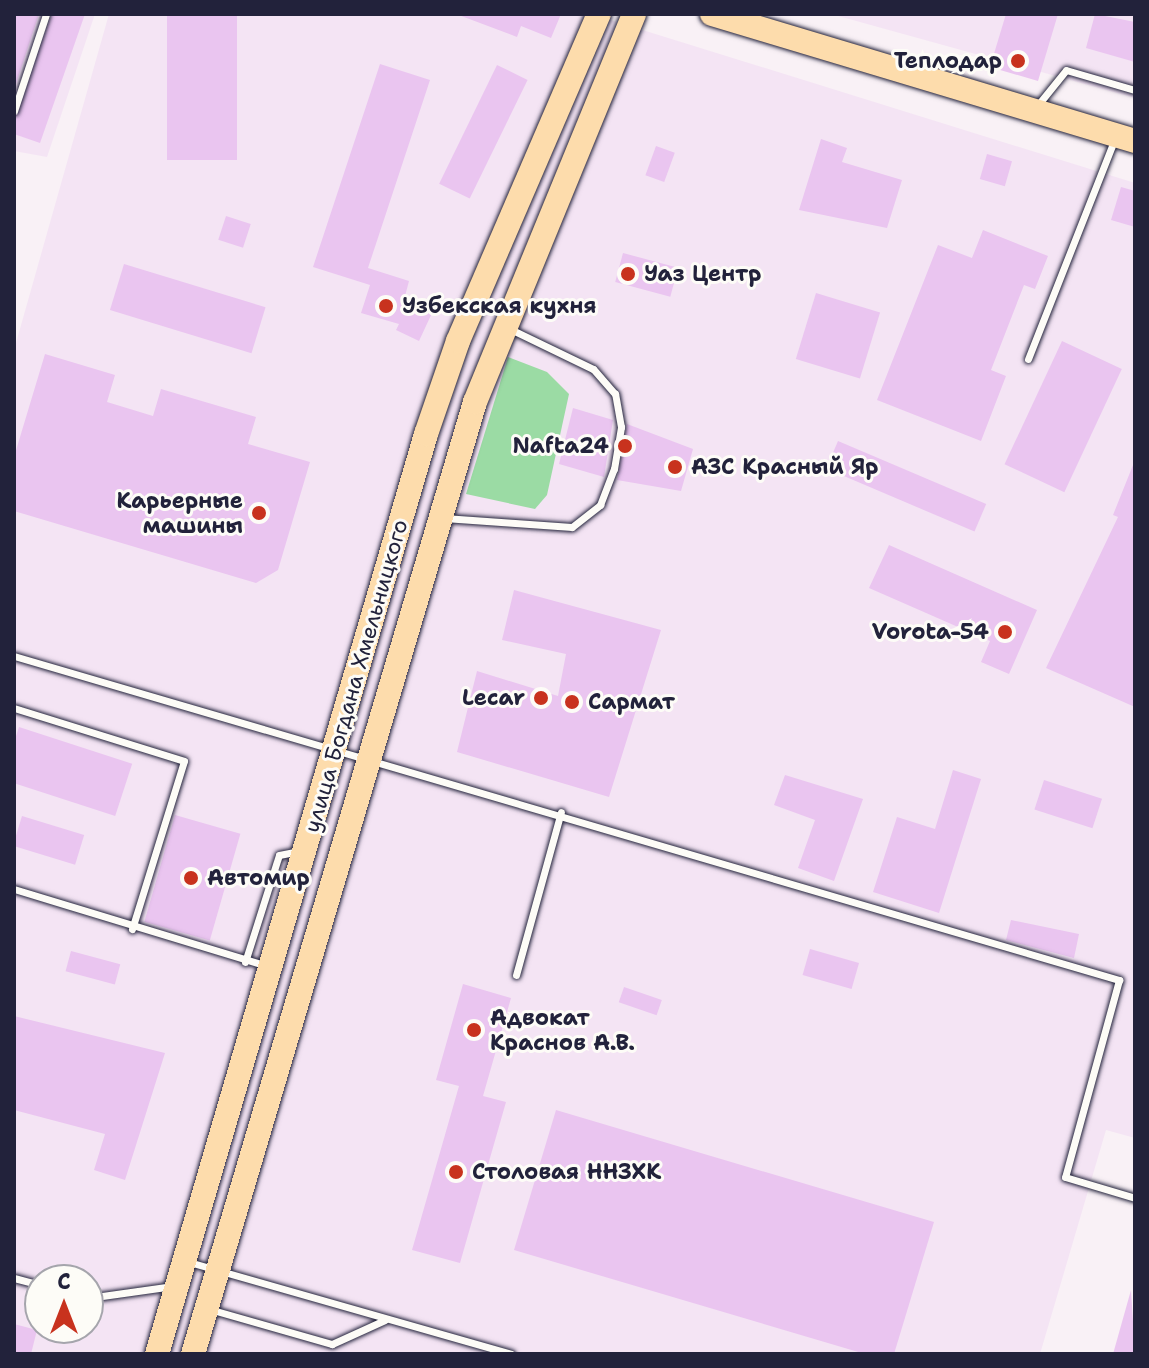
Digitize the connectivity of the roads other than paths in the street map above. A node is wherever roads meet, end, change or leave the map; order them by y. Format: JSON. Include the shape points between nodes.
{"nodes":[{"id":1,"x":46,"y":14,"type":"edge"},
{"id":2,"x":599,"y":14,"type":"edge"},
{"id":3,"x":634,"y":14,"type":"edge"},
{"id":4,"x":712,"y":14,"type":"edge"},
{"id":5,"x":1135,"y":90,"type":"edge"},
{"id":6,"x":14,"y":111,"type":"edge"},
{"id":7,"x":1032,"y":113,"type":"junction"},
{"id":8,"x":1126,"y":138,"type":"edge"},
{"id":9,"x":504,"y":325,"type":"junction"},
{"id":10,"x":1028,"y":359,"type":"dead end"},
{"id":11,"x":426,"y":434,"type":"junction"},
{"id":12,"x":462,"y":443,"type":"junction"},
{"id":13,"x":438,"y":518,"type":"junction"},
{"id":14,"x":14,"y":656,"type":"edge"},
{"id":15,"x":14,"y":708,"type":"edge"},
{"id":16,"x":334,"y":749,"type":"junction"},
{"id":17,"x":367,"y":758,"type":"junction"},
{"id":18,"x":561,"y":812,"type":"junction"},
{"id":19,"x":306,"y":850,"type":"junction"},
{"id":20,"x":14,"y":889,"type":"edge"},
{"id":21,"x":132,"y":929,"type":"junction"},
{"id":22,"x":245,"y":962,"type":"junction"},
{"id":23,"x":271,"y":966,"type":"junction"},
{"id":24,"x":516,"y":975,"type":"dead end"},
{"id":25,"x":1135,"y":1198,"type":"edge"},
{"id":26,"x":183,"y":1260,"type":"junction"},
{"id":27,"x":217,"y":1269,"type":"junction"},
{"id":28,"x":176,"y":1285,"type":"junction"},
{"id":29,"x":104,"y":1296,"type":"edge"},
{"id":30,"x":207,"y":1308,"type":"junction"},
{"id":31,"x":385,"y":1320,"type":"junction"},
{"id":32,"x":473,"y":1343,"type":"junction"},
{"id":33,"x":157,"y":1354,"type":"edge"},
{"id":34,"x":193,"y":1354,"type":"edge"},
{"id":35,"x":470,"y":1354,"type":"edge"},
{"id":36,"x":511,"y":1354,"type":"edge"}],
"edges":[{"from":1,"to":6,"type":"lane"},
{"from":2,"to":11,"type":"highway","name":"улица Богдана Хмельницкого","via":[[458,341]]},
{"from":3,"to":9,"type":"highway","name":"улица Богдана Хмельницкого"},
{"from":4,"to":7,"type":"highway"},
{"from":5,"to":7,"type":"lane","via":[[1066,70]]},
{"from":7,"to":8,"type":"highway"},
{"from":8,"to":10,"type":"lane"},
{"from":9,"to":12,"type":"highway","name":"улица Богдана Хмельницкого"},
{"from":9,"to":13,"type":"lane","via":[[593,369],[615,394],[621,427],[614,469],[600,505],[572,527],[529,529],[483,516]]},
{"from":11,"to":12,"type":"highway"},
{"from":11,"to":16,"type":"highway","name":"улица Богдана Хмельницкого"},
{"from":12,"to":13,"type":"highway","name":"улица Богдана Хмельницкого"},
{"from":13,"to":17,"type":"highway","name":"улица Богдана Хмельницкого"},
{"from":14,"to":16,"type":"lane"},
{"from":15,"to":21,"type":"lane","via":[[184,761]]},
{"from":16,"to":17,"type":"lane"},
{"from":16,"to":19,"type":"highway","name":"улица Богдана Хмельницкого"},
{"from":17,"to":18,"type":"lane"},
{"from":17,"to":27,"type":"highway","name":"улица Богдана Хмельницкого"},
{"from":18,"to":24,"type":"lane"},
{"from":18,"to":25,"type":"lane","via":[[1119,980],[1065,1177]]},
{"from":19,"to":22,"type":"lane","via":[[279,855]]},
{"from":19,"to":23,"type":"highway","name":"улица Богдана Хмельницкого"},
{"from":20,"to":21,"type":"lane"},
{"from":21,"to":22,"type":"lane"},
{"from":22,"to":23,"type":"lane"},
{"from":23,"to":26,"type":"highway","name":"улица Богдана Хмельницкого"},
{"from":26,"to":27,"type":"lane"},
{"from":26,"to":28,"type":"highway","name":"улица Богдана Хмельницкого"},
{"from":27,"to":30,"type":"highway","name":"улица Богдана Хмельницкого"},
{"from":27,"to":31,"type":"lane"},
{"from":28,"to":29,"type":"lane"},
{"from":28,"to":33,"type":"highway","name":"улица Богдана Хмельницкого"},
{"from":30,"to":31,"type":"lane","via":[[332,1344]]},
{"from":30,"to":34,"type":"highway","name":"улица Богдана Хмельницкого"},
{"from":31,"to":32,"type":"lane"},
{"from":32,"to":35,"type":"lane"},
{"from":32,"to":36,"type":"lane"}]}
